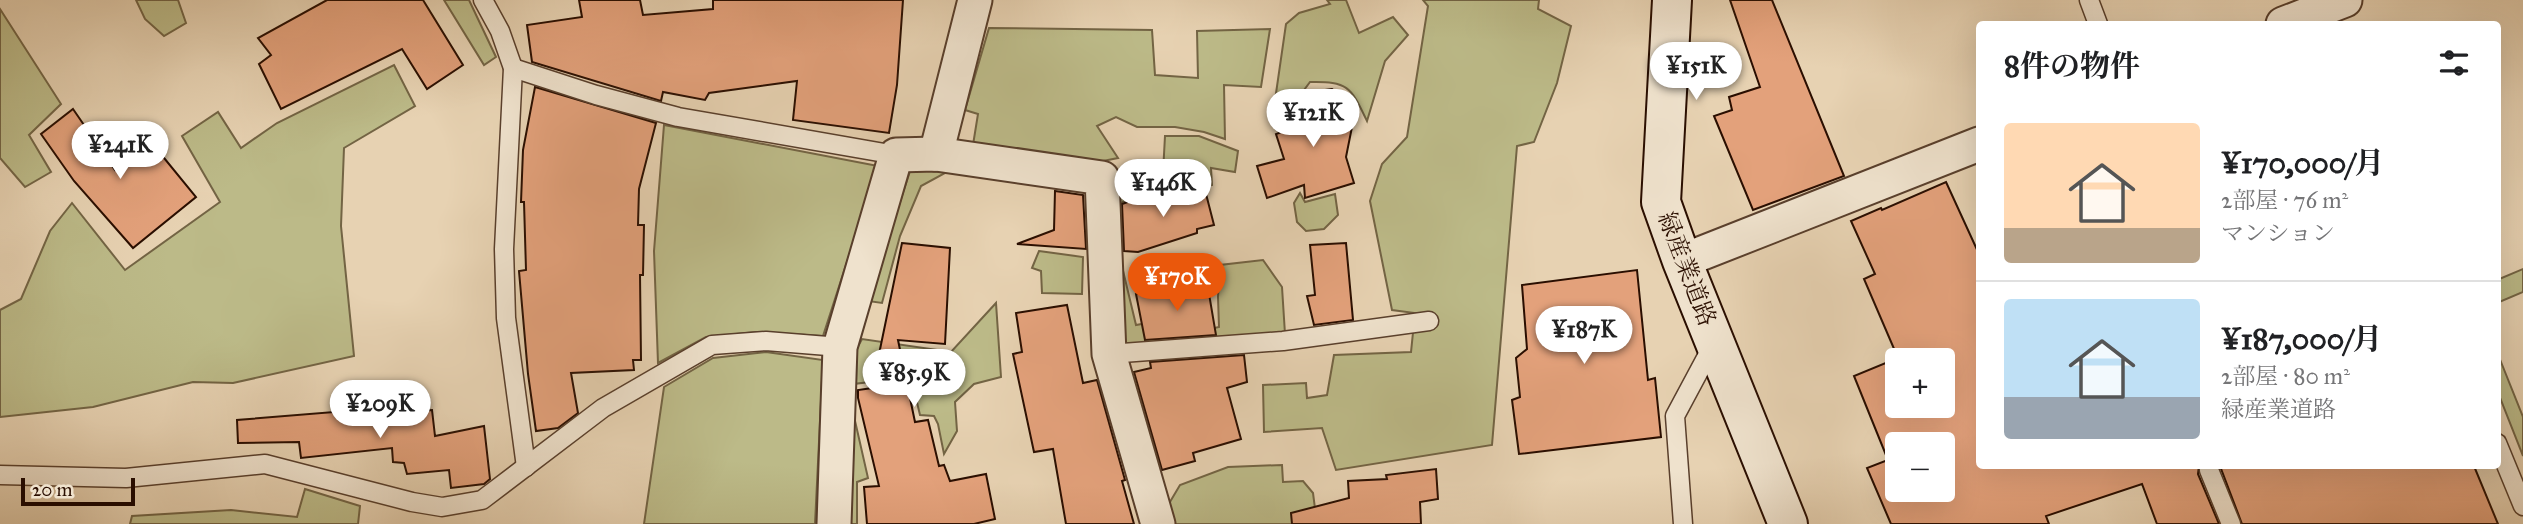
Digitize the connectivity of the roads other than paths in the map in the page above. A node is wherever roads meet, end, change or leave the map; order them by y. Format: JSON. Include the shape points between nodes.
{"nodes":[{"id":1,"x":483,"y":0,"type":"edge"},
{"id":2,"x":975,"y":0,"type":"edge"},
{"id":3,"x":1672,"y":0,"type":"edge"},
{"id":4,"x":2089,"y":0,"type":"edge"},
{"id":5,"x":2332,"y":11,"type":"edge"},
{"id":6,"x":2097,"y":21,"type":"edge"},
{"id":7,"x":2294,"y":21,"type":"edge"},
{"id":8,"x":513,"y":68,"type":"junction"},
{"id":9,"x":1976,"y":145,"type":"edge"},
{"id":10,"x":936,"y":154,"type":"junction"},
{"id":11,"x":896,"y":155,"type":"junction"},
{"id":12,"x":1682,"y":261,"type":"junction"},
{"id":13,"x":1429,"y":321,"type":"dead end"},
{"id":14,"x":1715,"y":342,"type":"junction"},
{"id":15,"x":841,"y":347,"type":"junction"},
{"id":16,"x":1108,"y":354,"type":"junction"},
{"id":17,"x":2501,"y":453,"type":"edge"},
{"id":18,"x":526,"y":467,"type":"junction"},
{"id":19,"x":2209,"y":470,"type":"dead end"},
{"id":20,"x":0,"y":475,"type":"edge"},
{"id":21,"x":2523,"y":506,"type":"edge"},
{"id":22,"x":834,"y":524,"type":"edge"},
{"id":23,"x":1158,"y":524,"type":"edge"},
{"id":24,"x":1683,"y":524,"type":"edge"},
{"id":25,"x":1788,"y":524,"type":"edge"},
{"id":26,"x":2231,"y":524,"type":"edge"}],
"edges":[{"from":1,"to":8,"type":"lane"},
{"from":2,"to":10,"type":"street"},
{"from":3,"to":12,"type":"main road","name":"緑産業道路","via":[[1661,202]]},
{"from":4,"to":6,"type":"lane"},
{"from":5,"to":7,"type":"street"},
{"from":8,"to":11,"type":"lane","via":[[678,117]]},
{"from":8,"to":18,"type":"lane","via":[[504,249],[506,318]]},
{"from":9,"to":12,"type":"street"},
{"from":10,"to":11,"type":"street"},
{"from":10,"to":16,"type":"street","via":[[1102,178]]},
{"from":11,"to":15,"type":"street"},
{"from":12,"to":14,"type":"main road","name":"緑産業道路"},
{"from":13,"to":16,"type":"lane","via":[[1283,341]]},
{"from":14,"to":24,"type":"lane","via":[[1675,416]]},
{"from":14,"to":25,"type":"main road","name":"緑産業道路"},
{"from":15,"to":18,"type":"lane","via":[[766,341],[712,345],[603,408]]},
{"from":15,"to":22,"type":"street"},
{"from":16,"to":23,"type":"street"},
{"from":17,"to":21,"type":"lane"},
{"from":18,"to":20,"type":"lane","via":[[482,500],[442,506],[265,464],[126,478]]},
{"from":19,"to":26,"type":"lane"}]}
